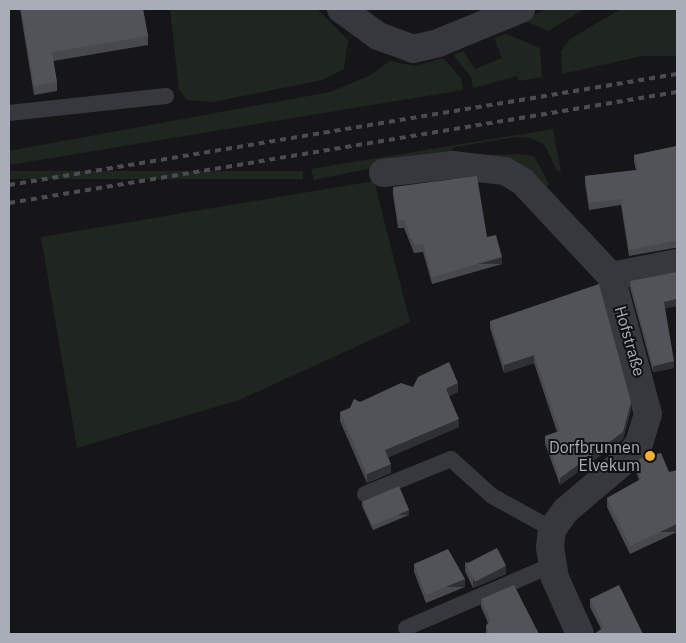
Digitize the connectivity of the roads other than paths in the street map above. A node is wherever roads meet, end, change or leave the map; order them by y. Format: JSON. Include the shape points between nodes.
{"nodes":[{"id":1,"x":341,"y":9,"type":"edge"},
{"id":2,"x":521,"y":9,"type":"edge"},
{"id":3,"x":166,"y":96,"type":"dead end"},
{"id":4,"x":9,"y":113,"type":"edge"},
{"id":5,"x":383,"y":173,"type":"dead end"},
{"id":6,"x":677,"y":263,"type":"edge"},
{"id":7,"x":611,"y":276,"type":"junction"},
{"id":8,"x":366,"y":494,"type":"dead end"},
{"id":9,"x":552,"y":529,"type":"junction"},
{"id":10,"x":552,"y":565,"type":"junction"},
{"id":11,"x":406,"y":628,"type":"dead end"},
{"id":12,"x":580,"y":634,"type":"edge"}],
"edges":[{"from":1,"to":2,"type":"street","via":[[378,36],[413,49],[426,47]]},
{"from":3,"to":4,"type":"lane"},
{"from":5,"to":7,"type":"street","name":"Hofstraße","via":[[452,164],[505,171],[522,182]]},
{"from":6,"to":7,"type":"street"},
{"from":7,"to":9,"type":"street","name":"Hofstraße","via":[[646,400],[645,429],[630,456],[566,510]]},
{"from":8,"to":9,"type":"lane","via":[[451,459],[492,496]]},
{"from":9,"to":10,"type":"street"},
{"from":10,"to":11,"type":"lane"},
{"from":10,"to":12,"type":"street","via":[[563,601]]}]}
